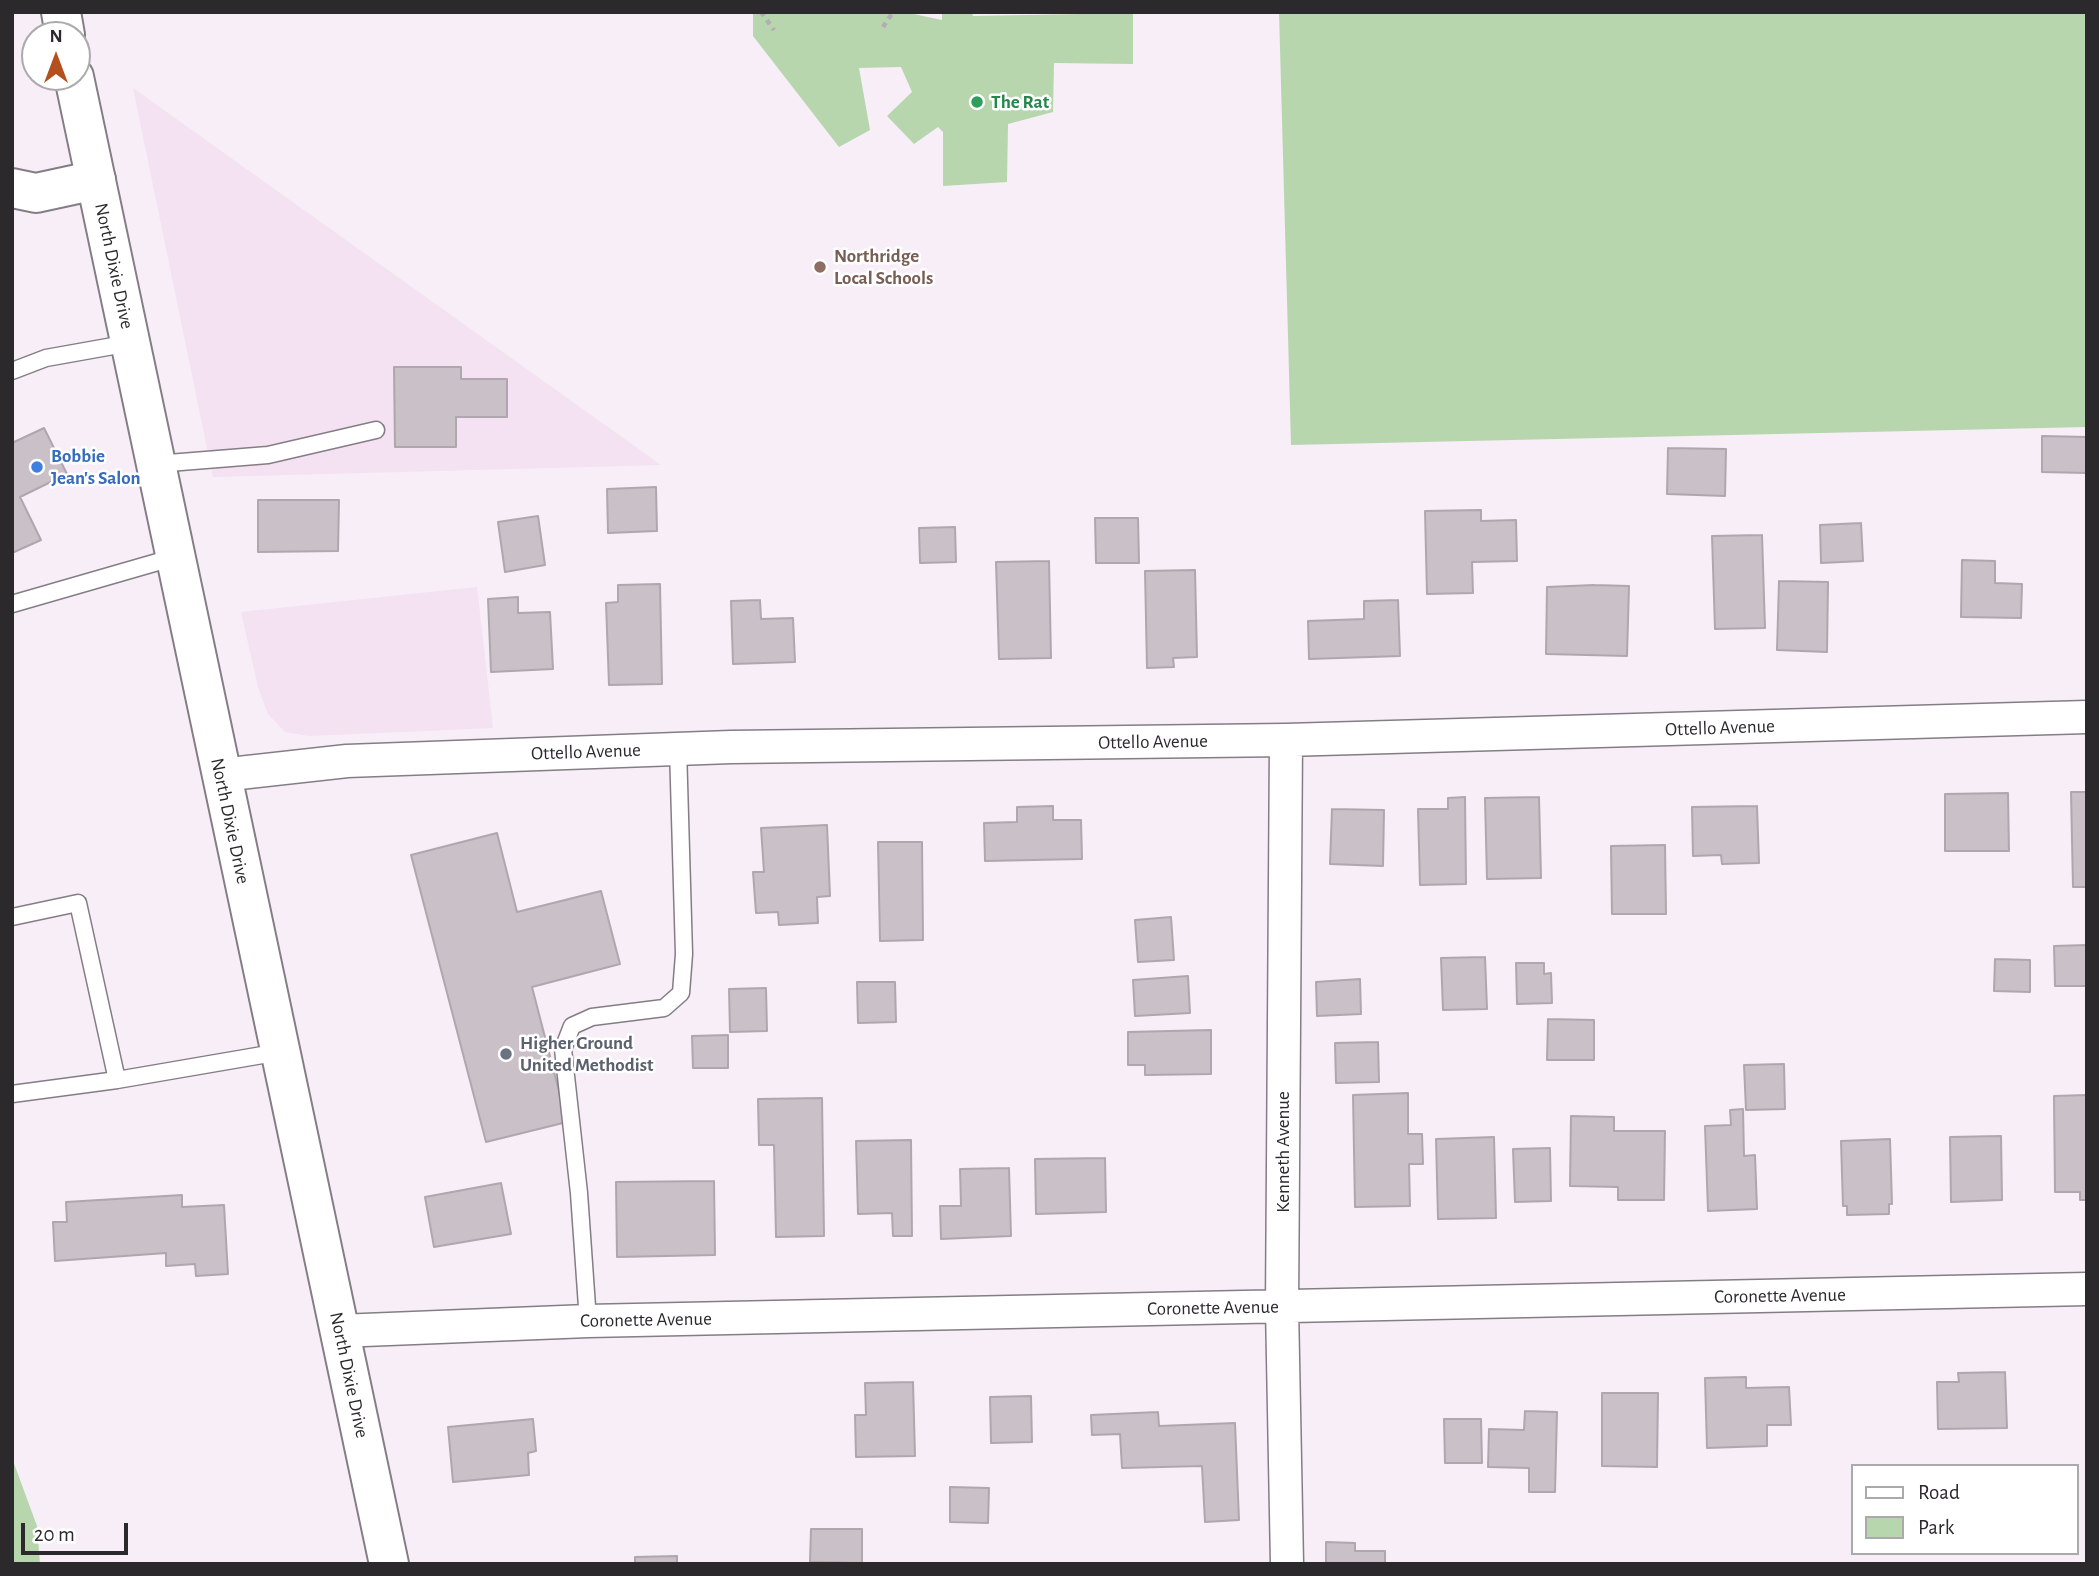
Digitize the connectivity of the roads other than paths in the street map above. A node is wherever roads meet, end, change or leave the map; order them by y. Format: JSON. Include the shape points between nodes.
{"nodes":[{"id":1,"x":77,"y":91,"type":"edge"},
{"id":2,"x":96,"y":180,"type":"junction"},
{"id":3,"x":12,"y":188,"type":"edge"},
{"id":4,"x":130,"y":343,"type":"junction"},
{"id":5,"x":12,"y":371,"type":"edge"},
{"id":6,"x":376,"y":430,"type":"dead end"},
{"id":7,"x":156,"y":464,"type":"junction"},
{"id":8,"x":175,"y":557,"type":"junction"},
{"id":9,"x":12,"y":604,"type":"edge"},
{"id":10,"x":2087,"y":717,"type":"edge"},
{"id":11,"x":1286,"y":740,"type":"junction"},
{"id":12,"x":678,"y":748,"type":"junction"},
{"id":13,"x":221,"y":775,"type":"junction"},
{"id":14,"x":12,"y":917,"type":"edge"},
{"id":15,"x":280,"y":1052,"type":"junction"},
{"id":16,"x":117,"y":1080,"type":"junction"},
{"id":17,"x":12,"y":1094,"type":"edge"},
{"id":18,"x":2087,"y":1289,"type":"edge"},
{"id":19,"x":1282,"y":1307,"type":"junction"},
{"id":20,"x":588,"y":1321,"type":"junction"},
{"id":21,"x":340,"y":1331,"type":"junction"},
{"id":22,"x":389,"y":1564,"type":"edge"},
{"id":23,"x":1287,"y":1564,"type":"edge"}],
"edges":[{"from":1,"to":2,"type":"main road","name":"North Dixie Drive"},
{"from":2,"to":3,"type":"main road","via":[[36,193]]},
{"from":2,"to":4,"type":"main road","name":"North Dixie Drive"},
{"from":4,"to":5,"type":"lane","via":[[46,358]]},
{"from":4,"to":7,"type":"main road","name":"North Dixie Drive"},
{"from":6,"to":7,"type":"lane","via":[[268,455]]},
{"from":7,"to":8,"type":"main road","name":"North Dixie Drive"},
{"from":8,"to":9,"type":"lane"},
{"from":8,"to":13,"type":"main road","name":"North Dixie Drive"},
{"from":10,"to":11,"type":"street","name":"Ottello Avenue"},
{"from":11,"to":12,"type":"street","name":"Ottello Avenue"},
{"from":11,"to":19,"type":"street","name":"Kenneth Avenue"},
{"from":12,"to":13,"type":"street","name":"Ottello Avenue","via":[[347,761]]},
{"from":12,"to":20,"type":"lane","via":[[681,993],[664,1008],[592,1017],[572,1026],[563,1049]]},
{"from":13,"to":15,"type":"main road","name":"North Dixie Drive"},
{"from":14,"to":16,"type":"lane","via":[[78,903]]},
{"from":15,"to":16,"type":"lane"},
{"from":15,"to":21,"type":"main road","name":"North Dixie Drive"},
{"from":16,"to":17,"type":"lane"},
{"from":18,"to":19,"type":"street","name":"Coronette Avenue"},
{"from":19,"to":20,"type":"street","name":"Coronette Avenue"},
{"from":19,"to":23,"type":"street","name":"Kenneth Avenue"},
{"from":20,"to":21,"type":"street","name":"Coronette Avenue"},
{"from":21,"to":22,"type":"main road","name":"North Dixie Drive"}]}
